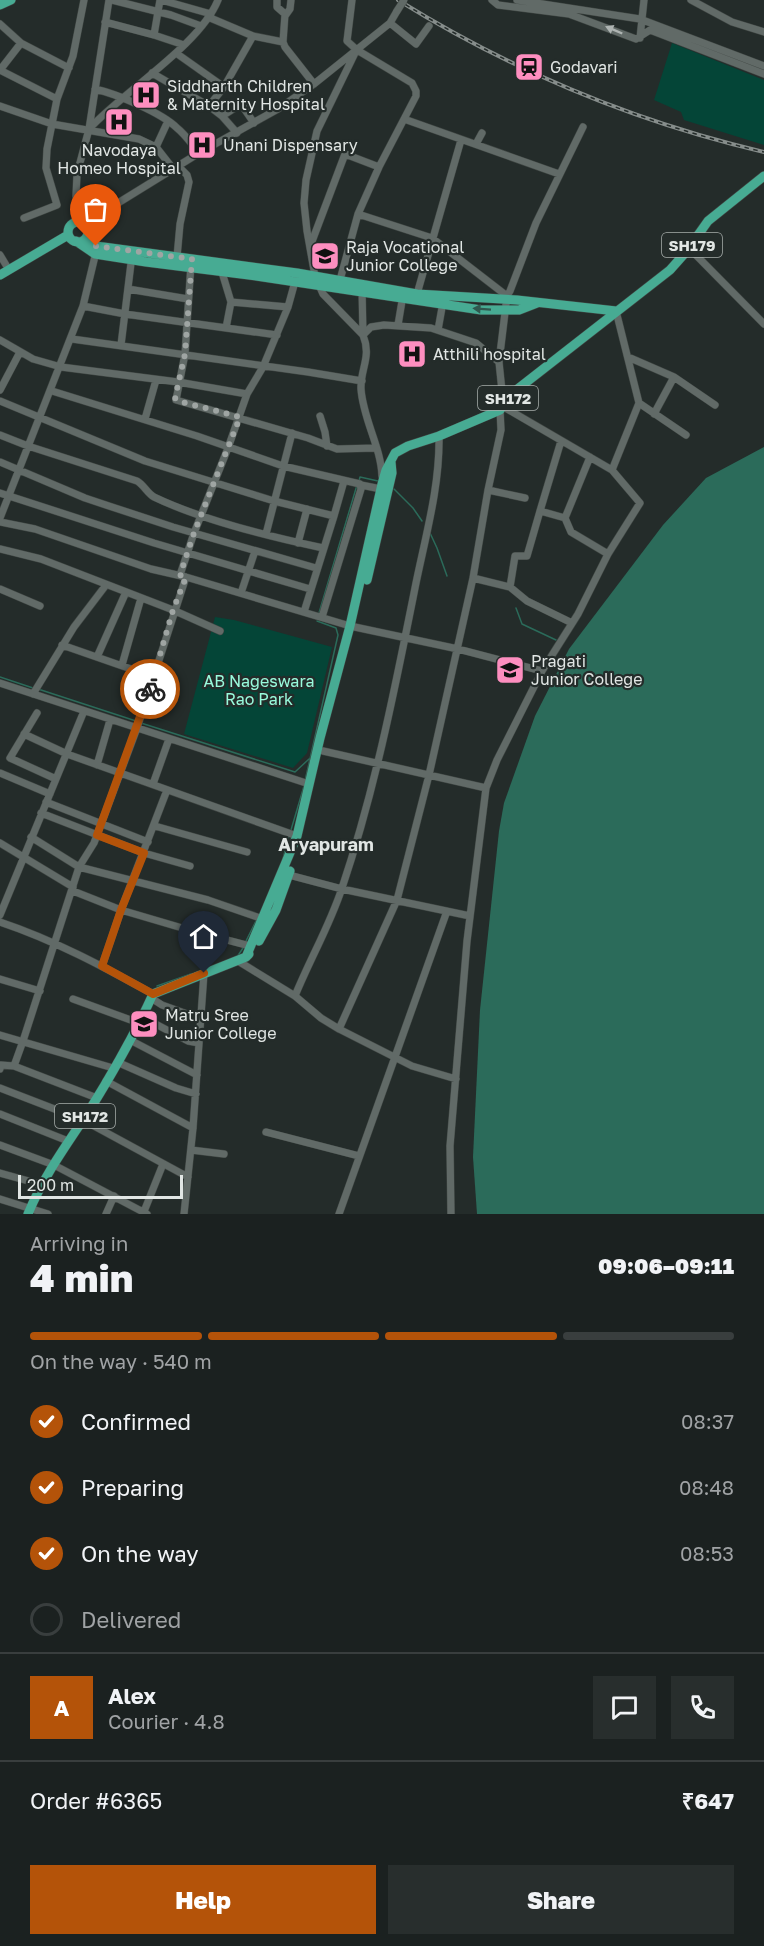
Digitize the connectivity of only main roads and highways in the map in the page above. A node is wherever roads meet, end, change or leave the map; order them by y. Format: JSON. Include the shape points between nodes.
{"nodes":[{"id":1,"x":11,"y":0,"type":"edge"},
{"id":2,"x":0,"y":5,"type":"edge"},
{"id":3,"x":764,"y":176,"type":"edge"},
{"id":4,"x":68,"y":233,"type":"junction"},
{"id":5,"x":80,"y":241,"type":"junction"},
{"id":6,"x":132,"y":255,"type":"junction"},
{"id":7,"x":191,"y":263,"type":"junction"},
{"id":8,"x":3,"y":267,"type":"edge"},
{"id":9,"x":0,"y":275,"type":"edge"},
{"id":10,"x":317,"y":281,"type":"junction"},
{"id":11,"x":362,"y":287,"type":"junction"},
{"id":12,"x":403,"y":295,"type":"junction"},
{"id":13,"x":443,"y":300,"type":"junction"},
{"id":14,"x":616,"y":310,"type":"junction"},
{"id":15,"x":391,"y":462,"type":"junction"},
{"id":16,"x":353,"y":626,"type":"junction"},
{"id":17,"x":242,"y":959,"type":"junction"},
{"id":18,"x":30,"y":1211,"type":"edge"}],
"edges":[{"from":1,"to":2,"type":"main road"},
{"from":3,"to":14,"type":"main road","number":"SH179","via":[[708,221],[670,270]]},
{"from":4,"to":5,"type":"main road"},
{"from":4,"to":5,"type":"main road","via":[[71,224],[81,223],[88,233]]},
{"from":4,"to":8,"type":"main road"},
{"from":4,"to":9,"type":"main road"},
{"from":5,"to":6,"type":"main road","via":[[96,250]]},
{"from":6,"to":7,"type":"main road"},
{"from":6,"to":7,"type":"main road","via":[[177,256]]},
{"from":7,"to":10,"type":"main road"},
{"from":10,"to":11,"type":"main road"},
{"from":10,"to":11,"type":"main road","via":[[340,280]]},
{"from":11,"to":12,"type":"main road"},
{"from":12,"to":13,"type":"main road"},
{"from":12,"to":13,"type":"main road"},
{"from":13,"to":14,"type":"main road","via":[[540,302]]},
{"from":14,"to":15,"type":"main road","number":"SH172","via":[[510,395],[501,408],[408,446],[395,453]]},
{"from":15,"to":16,"type":"main road","number":"SH172","via":[[382,487]]},
{"from":15,"to":16,"type":"main road","number":"SH172","via":[[392,473]]},
{"from":16,"to":17,"type":"main road","number":"SH172","via":[[297,836]]},
{"from":16,"to":17,"type":"main road","number":"SH172","via":[[289,875],[276,910],[253,951]]},
{"from":17,"to":18,"type":"main road","number":"SH172","via":[[152,996]]}]}
